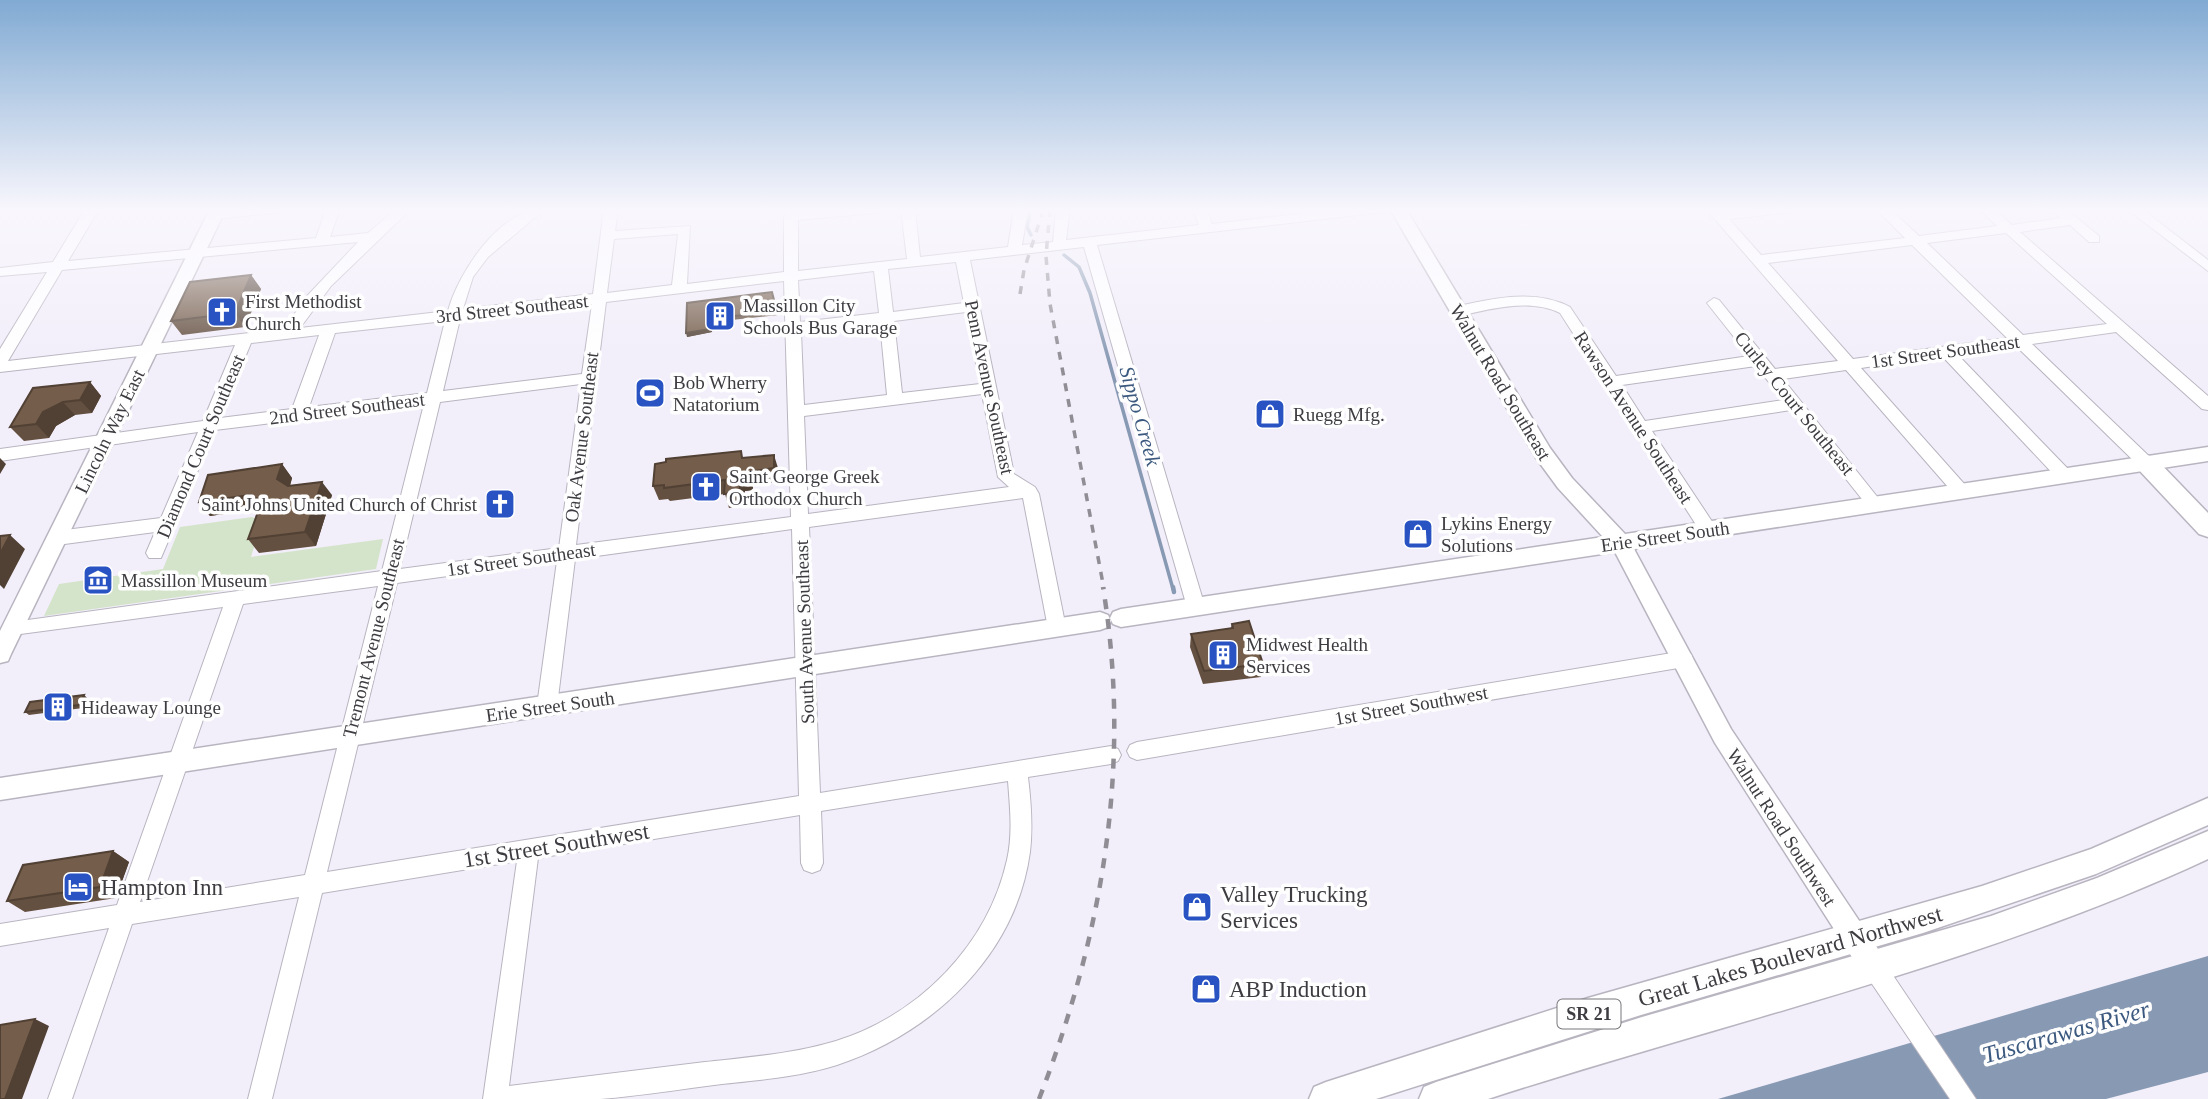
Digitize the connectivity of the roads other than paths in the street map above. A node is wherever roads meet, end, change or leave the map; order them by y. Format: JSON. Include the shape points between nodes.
{"nodes":[{"id":1,"x":61,"y":260,"type":"edge"},
{"id":2,"x":119,"y":260,"type":"edge"},
{"id":3,"x":193,"y":260,"type":"edge"},
{"id":4,"x":349,"y":260,"type":"edge"},
{"id":5,"x":477,"y":260,"type":"edge"},
{"id":6,"x":603,"y":260,"type":"edge"},
{"id":7,"x":682,"y":260,"type":"edge"},
{"id":8,"x":792,"y":260,"type":"edge"},
{"id":9,"x":928,"y":260,"type":"edge"},
{"id":10,"x":963,"y":260,"type":"edge"},
{"id":11,"x":1094,"y":260,"type":"edge"},
{"id":12,"x":1429,"y":260,"type":"edge"},
{"id":13,"x":1758,"y":260,"type":"edge"},
{"id":14,"x":1937,"y":260,"type":"edge"},
{"id":15,"x":2045,"y":260,"type":"edge"},
{"id":16,"x":914,"y":262,"type":"joint"},
{"id":17,"x":881,"y":265,"type":"junction"},
{"id":18,"x":58,"y":266,"type":"junction"},
{"id":19,"x":0,"y":272,"type":"edge"},
{"id":20,"x":792,"y":276,"type":"junction"},
{"id":21,"x":679,"y":288,"type":"junction"},
{"id":22,"x":598,"y":298,"type":"junction"},
{"id":23,"x":1714,"y":303,"type":"dead end"},
{"id":24,"x":972,"y":307,"type":"junction"},
{"id":25,"x":1459,"y":311,"type":"junction"},
{"id":26,"x":453,"y":315,"type":"junction"},
{"id":27,"x":886,"y":317,"type":"junction"},
{"id":28,"x":2119,"y":327,"type":"junction"},
{"id":29,"x":793,"y":328,"type":"junction"},
{"id":30,"x":329,"y":329,"type":"junction"},
{"id":31,"x":289,"y":334,"type":"junction"},
{"id":32,"x":244,"y":339,"type":"junction"},
{"id":33,"x":2020,"y":341,"type":"junction"},
{"id":34,"x":149,"y":350,"type":"junction"},
{"id":35,"x":1945,"y":351,"type":"junction"},
{"id":36,"x":1759,"y":360,"type":"junction"},
{"id":37,"x":0,"y":364,"type":"edge"},
{"id":38,"x":1848,"y":364,"type":"junction"},
{"id":39,"x":1771,"y":375,"type":"junction"},
{"id":40,"x":588,"y":378,"type":"junction"},
{"id":41,"x":1610,"y":382,"type":"junction"},
{"id":42,"x":988,"y":388,"type":"junction"},
{"id":43,"x":432,"y":398,"type":"junction"},
{"id":44,"x":895,"y":400,"type":"junction"},
{"id":45,"x":1795,"y":404,"type":"junction"},
{"id":46,"x":2208,"y":405,"type":"edge"},
{"id":47,"x":795,"y":412,"type":"junction"},
{"id":48,"x":298,"y":415,"type":"junction"},
{"id":49,"x":208,"y":426,"type":"junction"},
{"id":50,"x":1640,"y":427,"type":"junction"},
{"id":51,"x":106,"y":439,"type":"junction"},
{"id":52,"x":2208,"y":454,"type":"edge"},
{"id":53,"x":0,"y":455,"type":"edge"},
{"id":54,"x":2146,"y":463,"type":"junction"},
{"id":55,"x":2065,"y":476,"type":"junction"},
{"id":56,"x":1029,"y":491,"type":"junction"},
{"id":57,"x":1961,"y":491,"type":"junction"},
{"id":58,"x":1875,"y":504,"type":"junction"},
{"id":59,"x":800,"y":521,"type":"junction"},
{"id":60,"x":167,"y":524,"type":"junction"},
{"id":61,"x":2208,"y":525,"type":"edge"},
{"id":62,"x":1708,"y":529,"type":"junction"},
{"id":63,"x":57,"y":538,"type":"junction"},
{"id":64,"x":1620,"y":542,"type":"junction"},
{"id":65,"x":155,"y":554,"type":"dead end"},
{"id":66,"x":565,"y":554,"type":"junction"},
{"id":67,"x":388,"y":577,"type":"junction"},
{"id":68,"x":236,"y":597,"type":"junction"},
{"id":69,"x":1196,"y":607,"type":"junction"},
{"id":70,"x":1057,"y":628,"type":"junction"},
{"id":71,"x":6,"y":629,"type":"edge"},
{"id":72,"x":0,"y":654,"type":"edge"},
{"id":73,"x":1684,"y":659,"type":"junction"},
{"id":74,"x":805,"y":667,"type":"junction"},
{"id":75,"x":547,"y":706,"type":"junction"},
{"id":76,"x":349,"y":736,"type":"junction"},
{"id":77,"x":1137,"y":751,"type":"dead end"},
{"id":78,"x":1111,"y":755,"type":"dead end"},
{"id":79,"x":180,"y":762,"type":"junction"},
{"id":80,"x":1017,"y":769,"type":"junction"},
{"id":81,"x":0,"y":789,"type":"edge"},
{"id":82,"x":810,"y":804,"type":"junction"},
{"id":83,"x":2208,"y":811,"type":"edge"},
{"id":84,"x":2208,"y":845,"type":"edge"},
{"id":85,"x":529,"y":849,"type":"junction"},
{"id":86,"x":811,"y":863,"type":"dead end"},
{"id":87,"x":313,"y":883,"type":"junction"},
{"id":88,"x":125,"y":914,"type":"junction"},
{"id":89,"x":0,"y":935,"type":"edge"},
{"id":90,"x":1855,"y":938,"type":"junction"},
{"id":91,"x":1874,"y":967,"type":"junction"},
{"id":92,"x":60,"y":1099,"type":"edge"},
{"id":93,"x":260,"y":1099,"type":"edge"},
{"id":94,"x":496,"y":1099,"type":"edge"},
{"id":95,"x":1326,"y":1099,"type":"edge"},
{"id":96,"x":1436,"y":1099,"type":"edge"},
{"id":97,"x":1964,"y":1099,"type":"edge"}],
"edges":[{"from":1,"to":18,"type":"street"},
{"from":2,"to":18,"type":"street"},
{"from":3,"to":34,"type":"main road","name":"Lincoln Way East"},
{"from":4,"to":31,"type":"street","via":[[305,308]]},
{"from":5,"to":26,"type":"street","name":"Tremont Avenue Southeast","via":[[465,277]]},
{"from":6,"to":22,"type":"street","name":"Oak Avenue Southeast"},
{"from":7,"to":21,"type":"street"},
{"from":8,"to":20,"type":"street","name":"South Avenue Southeast"},
{"from":9,"to":16,"type":"street","name":"3rd Street Southeast"},
{"from":10,"to":24,"type":"street","name":"Penn Avenue Southeast"},
{"from":11,"to":69,"type":"street"},
{"from":12,"to":25,"type":"main road","name":"Walnut Road Southeast"},
{"from":13,"to":38,"type":"street"},
{"from":14,"to":33,"type":"street"},
{"from":15,"to":28,"type":"street"},
{"from":16,"to":17,"type":"street","name":"3rd Street Southeast"},
{"from":17,"to":20,"type":"street","name":"3rd Street Southeast"},
{"from":17,"to":27,"type":"street"},
{"from":18,"to":19,"type":"street"},
{"from":18,"to":37,"type":"street"},
{"from":20,"to":21,"type":"street","name":"3rd Street Southeast"},
{"from":20,"to":29,"type":"street","name":"South Avenue Southeast"},
{"from":21,"to":22,"type":"street","name":"3rd Street Southeast"},
{"from":22,"to":26,"type":"street","name":"3rd Street Southeast"},
{"from":22,"to":40,"type":"street","name":"Oak Avenue Southeast"},
{"from":23,"to":36,"type":"street","name":"Curley Court Southeast"},
{"from":24,"to":27,"type":"street"},
{"from":24,"to":42,"type":"street","name":"Penn Avenue Southeast"},
{"from":25,"to":41,"type":"street","name":"Rawson Avenue Southeast","via":[[1506,303],[1560,307]]},
{"from":25,"to":64,"type":"main road","name":"Walnut Road Southeast","via":[[1555,471]]},
{"from":26,"to":30,"type":"street","name":"3rd Street Southeast"},
{"from":26,"to":43,"type":"street","name":"Tremont Avenue Southeast"},
{"from":27,"to":29,"type":"street"},
{"from":27,"to":44,"type":"street"},
{"from":28,"to":33,"type":"street","name":"1st Street Southeast"},
{"from":28,"to":46,"type":"street"},
{"from":29,"to":47,"type":"street","name":"South Avenue Southeast"},
{"from":30,"to":31,"type":"street","name":"3rd Street Southeast"},
{"from":30,"to":48,"type":"street"},
{"from":31,"to":32,"type":"street","name":"3rd Street Southeast"},
{"from":32,"to":34,"type":"street","name":"3rd Street Southeast"},
{"from":32,"to":49,"type":"street","name":"Diamond Court Southeast"},
{"from":33,"to":35,"type":"street","name":"1st Street Southeast"},
{"from":33,"to":54,"type":"street"},
{"from":34,"to":37,"type":"street","name":"3rd Street Southeast"},
{"from":34,"to":51,"type":"main road","name":"Lincoln Way East"},
{"from":35,"to":38,"type":"street","name":"1st Street Southeast"},
{"from":35,"to":55,"type":"street"},
{"from":36,"to":39,"type":"street","name":"Curley Court Southeast"},
{"from":36,"to":41,"type":"street"},
{"from":38,"to":39,"type":"street","name":"1st Street Southeast"},
{"from":38,"to":57,"type":"street"},
{"from":39,"to":45,"type":"street","name":"Curley Court Southeast"},
{"from":40,"to":43,"type":"street","name":"2nd Street Southeast"},
{"from":40,"to":66,"type":"street","name":"Oak Avenue Southeast"},
{"from":41,"to":50,"type":"street","name":"Rawson Avenue Southeast"},
{"from":42,"to":44,"type":"street"},
{"from":42,"to":56,"type":"street","name":"Penn Avenue Southeast","via":[[1006,477]]},
{"from":43,"to":48,"type":"street","name":"2nd Street Southeast"},
{"from":43,"to":67,"type":"street","name":"Tremont Avenue Southeast"},
{"from":44,"to":47,"type":"street"},
{"from":45,"to":50,"type":"street"},
{"from":45,"to":58,"type":"street","name":"Curley Court Southeast"},
{"from":47,"to":59,"type":"street","name":"South Avenue Southeast"},
{"from":48,"to":49,"type":"street","name":"2nd Street Southeast"},
{"from":49,"to":51,"type":"street","name":"2nd Street Southeast"},
{"from":49,"to":60,"type":"street","name":"Diamond Court Southeast"},
{"from":50,"to":62,"type":"street","name":"Rawson Avenue Southeast"},
{"from":51,"to":53,"type":"street","name":"2nd Street Southeast"},
{"from":51,"to":63,"type":"main road","name":"Lincoln Way East"},
{"from":52,"to":54,"type":"main road","name":"Erie Street South"},
{"from":54,"to":55,"type":"main road","name":"Erie Street South"},
{"from":54,"to":61,"type":"highway"},
{"from":55,"to":57,"type":"main road","name":"Erie Street South"},
{"from":56,"to":59,"type":"street","name":"1st Street Southeast"},
{"from":56,"to":70,"type":"street","name":"Penn Avenue Southeast"},
{"from":57,"to":58,"type":"main road","name":"Erie Street South"},
{"from":58,"to":62,"type":"main road","name":"Erie Street South"},
{"from":59,"to":66,"type":"street","name":"1st Street Southeast"},
{"from":59,"to":74,"type":"street","name":"South Avenue Southeast"},
{"from":60,"to":63,"type":"street"},
{"from":60,"to":65,"type":"street","name":"Diamond Court Southeast"},
{"from":62,"to":64,"type":"main road","name":"Erie Street South"},
{"from":63,"to":71,"type":"main road","name":"Lincoln Way East"},
{"from":64,"to":69,"type":"main road","name":"Erie Street South"},
{"from":64,"to":73,"type":"main road","name":"Walnut Road Southwest"},
{"from":66,"to":67,"type":"street","name":"1st Street Southeast"},
{"from":66,"to":75,"type":"street","name":"Oak Avenue Southeast"},
{"from":67,"to":68,"type":"street","name":"1st Street Southeast"},
{"from":67,"to":76,"type":"street","name":"Tremont Avenue Southeast"},
{"from":68,"to":71,"type":"street","name":"1st Street Southeast"},
{"from":68,"to":79,"type":"street"},
{"from":69,"to":70,"type":"main road","name":"Erie Street South"},
{"from":70,"to":74,"type":"main road","name":"Erie Street South"},
{"from":71,"to":72,"type":"main road","name":"Lincoln Way East"},
{"from":73,"to":77,"type":"street","name":"1st Street Southwest"},
{"from":73,"to":90,"type":"main road","name":"Walnut Road Southwest","via":[[1723,736]]},
{"from":74,"to":75,"type":"main road","name":"Erie Street South"},
{"from":74,"to":82,"type":"street","name":"South Avenue Southeast"},
{"from":75,"to":76,"type":"main road","name":"Erie Street South"},
{"from":76,"to":79,"type":"main road","name":"Erie Street South"},
{"from":76,"to":87,"type":"street","name":"Tremont Avenue Southeast"},
{"from":78,"to":80,"type":"street","name":"1st Street Southwest"},
{"from":79,"to":81,"type":"main road","name":"Erie Street South"},
{"from":79,"to":88,"type":"street"},
{"from":80,"to":82,"type":"street","name":"1st Street Southwest"},
{"from":80,"to":94,"type":"street","via":[[1022,822],[1014,879],[990,935],[947,988],[890,1031],[824,1058]]},
{"from":82,"to":85,"type":"street","name":"1st Street Southwest"},
{"from":82,"to":86,"type":"street","name":"South Avenue Southeast"},
{"from":83,"to":90,"type":"highway","name":"Great Lakes Boulevard Northwest","number":"SR 21","via":[[2015,892]]},
{"from":84,"to":91,"type":"highway","name":"Great Lakes Boulevard Northwest","number":"SR 21","via":[[2077,901]]},
{"from":85,"to":87,"type":"street","name":"1st Street Southwest"},
{"from":85,"to":94,"type":"street"},
{"from":87,"to":88,"type":"street","name":"1st Street Southwest"},
{"from":87,"to":93,"type":"street","name":"Tremont Avenue Southeast"},
{"from":88,"to":89,"type":"street","name":"1st Street Southwest"},
{"from":88,"to":92,"type":"street"},
{"from":90,"to":91,"type":"main road","name":"Walnut Road Southwest"},
{"from":90,"to":95,"type":"highway","name":"Great Lakes Boulevard Northwest","number":"SR 21","via":[[1599,1010]]},
{"from":91,"to":96,"type":"highway","name":"Great Lakes Boulevard Northwest","number":"SR 21","via":[[1584,1050]]},
{"from":91,"to":97,"type":"street","name":"Walnut Road Southwest"}]}
